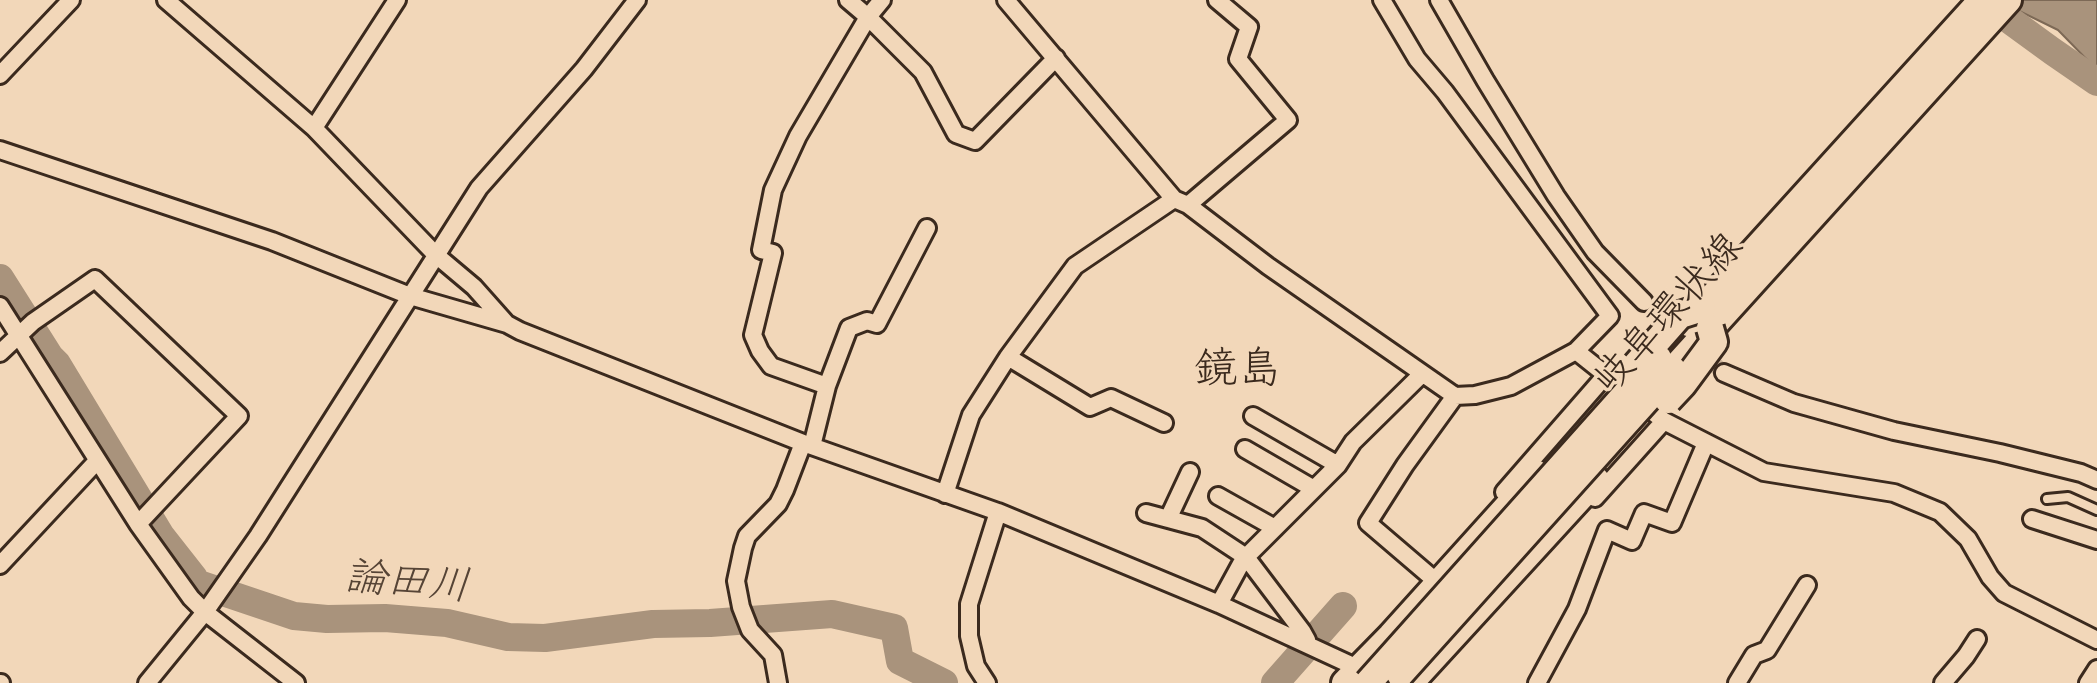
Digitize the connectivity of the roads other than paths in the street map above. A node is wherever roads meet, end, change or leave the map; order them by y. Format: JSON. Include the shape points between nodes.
{"nodes":[{"id":1,"x":71,"y":0,"type":"edge"},
{"id":2,"x":166,"y":0,"type":"edge"},
{"id":3,"x":397,"y":0,"type":"edge"},
{"id":4,"x":637,"y":0,"type":"edge"},
{"id":5,"x":848,"y":0,"type":"edge"},
{"id":6,"x":882,"y":0,"type":"edge"},
{"id":7,"x":1006,"y":0,"type":"edge"},
{"id":8,"x":1217,"y":0,"type":"edge"},
{"id":9,"x":1382,"y":0,"type":"edge"},
{"id":10,"x":1439,"y":0,"type":"edge"},
{"id":11,"x":1982,"y":0,"type":"edge"},
{"id":12,"x":2008,"y":0,"type":"edge"},
{"id":13,"x":868,"y":17,"type":"junction"},
{"id":14,"x":1056,"y":58,"type":"junction"},
{"id":15,"x":0,"y":75,"type":"edge"},
{"id":16,"x":314,"y":128,"type":"junction"},
{"id":17,"x":0,"y":150,"type":"edge"},
{"id":18,"x":1181,"y":202,"type":"junction"},
{"id":19,"x":927,"y":228,"type":"dead end"},
{"id":20,"x":436,"y":255,"type":"junction"},
{"id":21,"x":1738,"y":283,"type":"junction"},
{"id":22,"x":410,"y":296,"type":"junction"},
{"id":23,"x":1644,"y":302,"type":"tunnel mouth"},
{"id":24,"x":0,"y":306,"type":"edge"},
{"id":25,"x":1706,"y":318,"type":"junction"},
{"id":26,"x":507,"y":324,"type":"junction"},
{"id":27,"x":25,"y":329,"type":"junction"},
{"id":28,"x":1576,"y":351,"type":"junction"},
{"id":29,"x":0,"y":353,"type":"edge"},
{"id":30,"x":1008,"y":357,"type":"junction"},
{"id":31,"x":1665,"y":364,"type":"junction"},
{"id":32,"x":1724,"y":373,"type":"tunnel mouth"},
{"id":33,"x":1422,"y":374,"type":"junction"},
{"id":34,"x":1606,"y":375,"type":"junction"},
{"id":35,"x":827,"y":386,"type":"junction"},
{"id":36,"x":1455,"y":396,"type":"junction"},
{"id":37,"x":1253,"y":416,"type":"dead end"},
{"id":38,"x":1664,"y":421,"type":"junction"},
{"id":39,"x":1164,"y":423,"type":"dead end"},
{"id":40,"x":1706,"y":443,"type":"junction"},
{"id":41,"x":807,"y":445,"type":"junction"},
{"id":42,"x":1245,"y":449,"type":"dead end"},
{"id":43,"x":97,"y":461,"type":"junction"},
{"id":44,"x":1338,"y":465,"type":"junction"},
{"id":45,"x":1190,"y":472,"type":"dead end"},
{"id":46,"x":2097,"y":480,"type":"edge"},
{"id":47,"x":1314,"y":489,"type":"junction"},
{"id":48,"x":945,"y":494,"type":"junction"},
{"id":49,"x":1218,"y":496,"type":"dead end"},
{"id":50,"x":2047,"y":499,"type":"dead end"},
{"id":51,"x":2097,"y":510,"type":"edge"},
{"id":52,"x":998,"y":512,"type":"junction"},
{"id":53,"x":1146,"y":513,"type":"dead end"},
{"id":54,"x":145,"y":517,"type":"junction"},
{"id":55,"x":1168,"y":519,"type":"junction"},
{"id":56,"x":2032,"y":519,"type":"dead end"},
{"id":57,"x":1275,"y":528,"type":"junction"},
{"id":58,"x":2097,"y":540,"type":"edge"},
{"id":59,"x":1246,"y":557,"type":"junction"},
{"id":60,"x":0,"y":565,"type":"edge"},
{"id":61,"x":1430,"y":576,"type":"junction"},
{"id":62,"x":1807,"y":585,"type":"dead end"},
{"id":63,"x":1219,"y":604,"type":"junction"},
{"id":64,"x":205,"y":612,"type":"junction"},
{"id":65,"x":1977,"y":639,"type":"dead end"},
{"id":66,"x":2097,"y":640,"type":"edge"},
{"id":67,"x":1304,"y":643,"type":"junction"},
{"id":68,"x":2097,"y":669,"type":"edge"},
{"id":69,"x":1357,"y":678,"type":"edge"},
{"id":70,"x":147,"y":683,"type":"edge"},
{"id":71,"x":296,"y":683,"type":"edge"},
{"id":72,"x":778,"y":683,"type":"edge"},
{"id":73,"x":987,"y":683,"type":"edge"},
{"id":74,"x":1391,"y":683,"type":"edge"},
{"id":75,"x":1410,"y":683,"type":"edge"},
{"id":76,"x":1427,"y":683,"type":"edge"},
{"id":77,"x":1537,"y":683,"type":"edge"},
{"id":78,"x":1737,"y":683,"type":"edge"},
{"id":79,"x":1943,"y":683,"type":"edge"},
{"id":80,"x":2088,"y":683,"type":"edge"}],
"edges":[{"from":1,"to":15,"type":"street"},
{"from":2,"to":16,"type":"street"},
{"from":3,"to":16,"type":"street"},
{"from":4,"to":20,"type":"street","via":[[479,188]]},
{"from":5,"to":13,"type":"street"},
{"from":6,"to":13,"type":"street"},
{"from":7,"to":14,"type":"street"},
{"from":8,"to":18,"type":"street","via":[[1249,27],[1238,59],[1288,120]]},
{"from":9,"to":28,"type":"street","via":[[1417,59],[1610,316]]},
{"from":10,"to":23,"type":"street","via":[[1556,196],[1595,252]]},
{"from":11,"to":21,"type":"main road","name":"岐阜環状線"},
{"from":12,"to":21,"type":"main road","name":"岐阜環状線"},
{"from":13,"to":14,"type":"street","via":[[923,72],[956,134],[975,141]]},
{"from":13,"to":35,"type":"street","via":[[791,149],[773,190],[761,250],[773,253],[753,335],[760,351],[774,368]]},
{"from":14,"to":18,"type":"street"},
{"from":16,"to":20,"type":"street"},
{"from":17,"to":22,"type":"street","via":[[272,241]]},
{"from":18,"to":30,"type":"street","via":[[1075,266]]},
{"from":18,"to":33,"type":"street"},
{"from":19,"to":35,"type":"street","via":[[877,324],[867,321],[849,328]]},
{"from":20,"to":22,"type":"street"},
{"from":20,"to":26,"type":"street"},
{"from":21,"to":25,"type":"main road","name":"岐阜環状線"},
{"from":22,"to":26,"type":"street"},
{"from":22,"to":64,"type":"street"},
{"from":24,"to":27,"type":"street"},
{"from":25,"to":31,"type":"main road","name":"岐阜環状線"},
{"from":25,"to":69,"type":"main road","bridge":true,"via":[[1680,315]]},
{"from":25,"to":75,"type":"main road","bridge":true,"via":[[1714,342],[1683,384]]},
{"from":26,"to":41,"type":"street"},
{"from":27,"to":29,"type":"street"},
{"from":27,"to":43,"type":"street"},
{"from":27,"to":54,"type":"street","via":[[95,279],[239,416]]},
{"from":28,"to":34,"type":"street"},
{"from":28,"to":36,"type":"street","via":[[1511,386]]},
{"from":30,"to":39,"type":"street","via":[[1090,407],[1111,398]]},
{"from":30,"to":48,"type":"street","via":[[971,415]]},
{"from":31,"to":69,"type":"main road","name":"岐阜環状線","bridge":true},
{"from":31,"to":74,"type":"main road","name":"岐阜環状線","bridge":true},
{"from":32,"to":46,"type":"street","via":[[1794,403]]},
{"from":33,"to":36,"type":"street"},
{"from":33,"to":44,"type":"street","via":[[1353,442]]},
{"from":34,"to":38,"type":"street"},
{"from":34,"to":61,"type":"street"},
{"from":35,"to":41,"type":"street"},
{"from":36,"to":61,"type":"street","via":[[1368,523]]},
{"from":37,"to":44,"type":"street"},
{"from":38,"to":40,"type":"street"},
{"from":38,"to":76,"type":"street"},
{"from":40,"to":66,"type":"street","via":[[1764,472],[1894,493],[1940,512],[1968,539],[2004,593]]},
{"from":40,"to":77,"type":"street","via":[[1672,523],[1644,513],[1632,541],[1607,530],[1577,609]]},
{"from":41,"to":48,"type":"street"},
{"from":41,"to":72,"type":"street","via":[[778,504],[747,536],[736,581],[750,630],[773,655]]},
{"from":42,"to":47,"type":"street"},
{"from":43,"to":54,"type":"street"},
{"from":43,"to":60,"type":"street"},
{"from":44,"to":47,"type":"street"},
{"from":45,"to":55,"type":"street"},
{"from":47,"to":57,"type":"street"},
{"from":48,"to":52,"type":"street"},
{"from":49,"to":57,"type":"street"},
{"from":50,"to":51,"type":"lane","via":[[2068,497]]},
{"from":52,"to":63,"type":"street"},
{"from":52,"to":73,"type":"street","via":[[969,604],[969,636],[976,666]]},
{"from":53,"to":55,"type":"street"},
{"from":54,"to":64,"type":"street","via":[[191,598]]},
{"from":55,"to":59,"type":"street","via":[[1202,528]]},
{"from":56,"to":58,"type":"street"},
{"from":57,"to":59,"type":"street"},
{"from":59,"to":63,"type":"street"},
{"from":59,"to":67,"type":"street","via":[[1302,631]]},
{"from":61,"to":69,"type":"street","via":[[1384,628]]},
{"from":62,"to":78,"type":"street","via":[[1767,650],[1754,655]]},
{"from":63,"to":67,"type":"street"},
{"from":64,"to":70,"type":"street"},
{"from":64,"to":71,"type":"street"},
{"from":65,"to":79,"type":"street"},
{"from":67,"to":69,"type":"street"},
{"from":68,"to":80,"type":"street"},
{"from":69,"to":74,"type":"street"}]}
